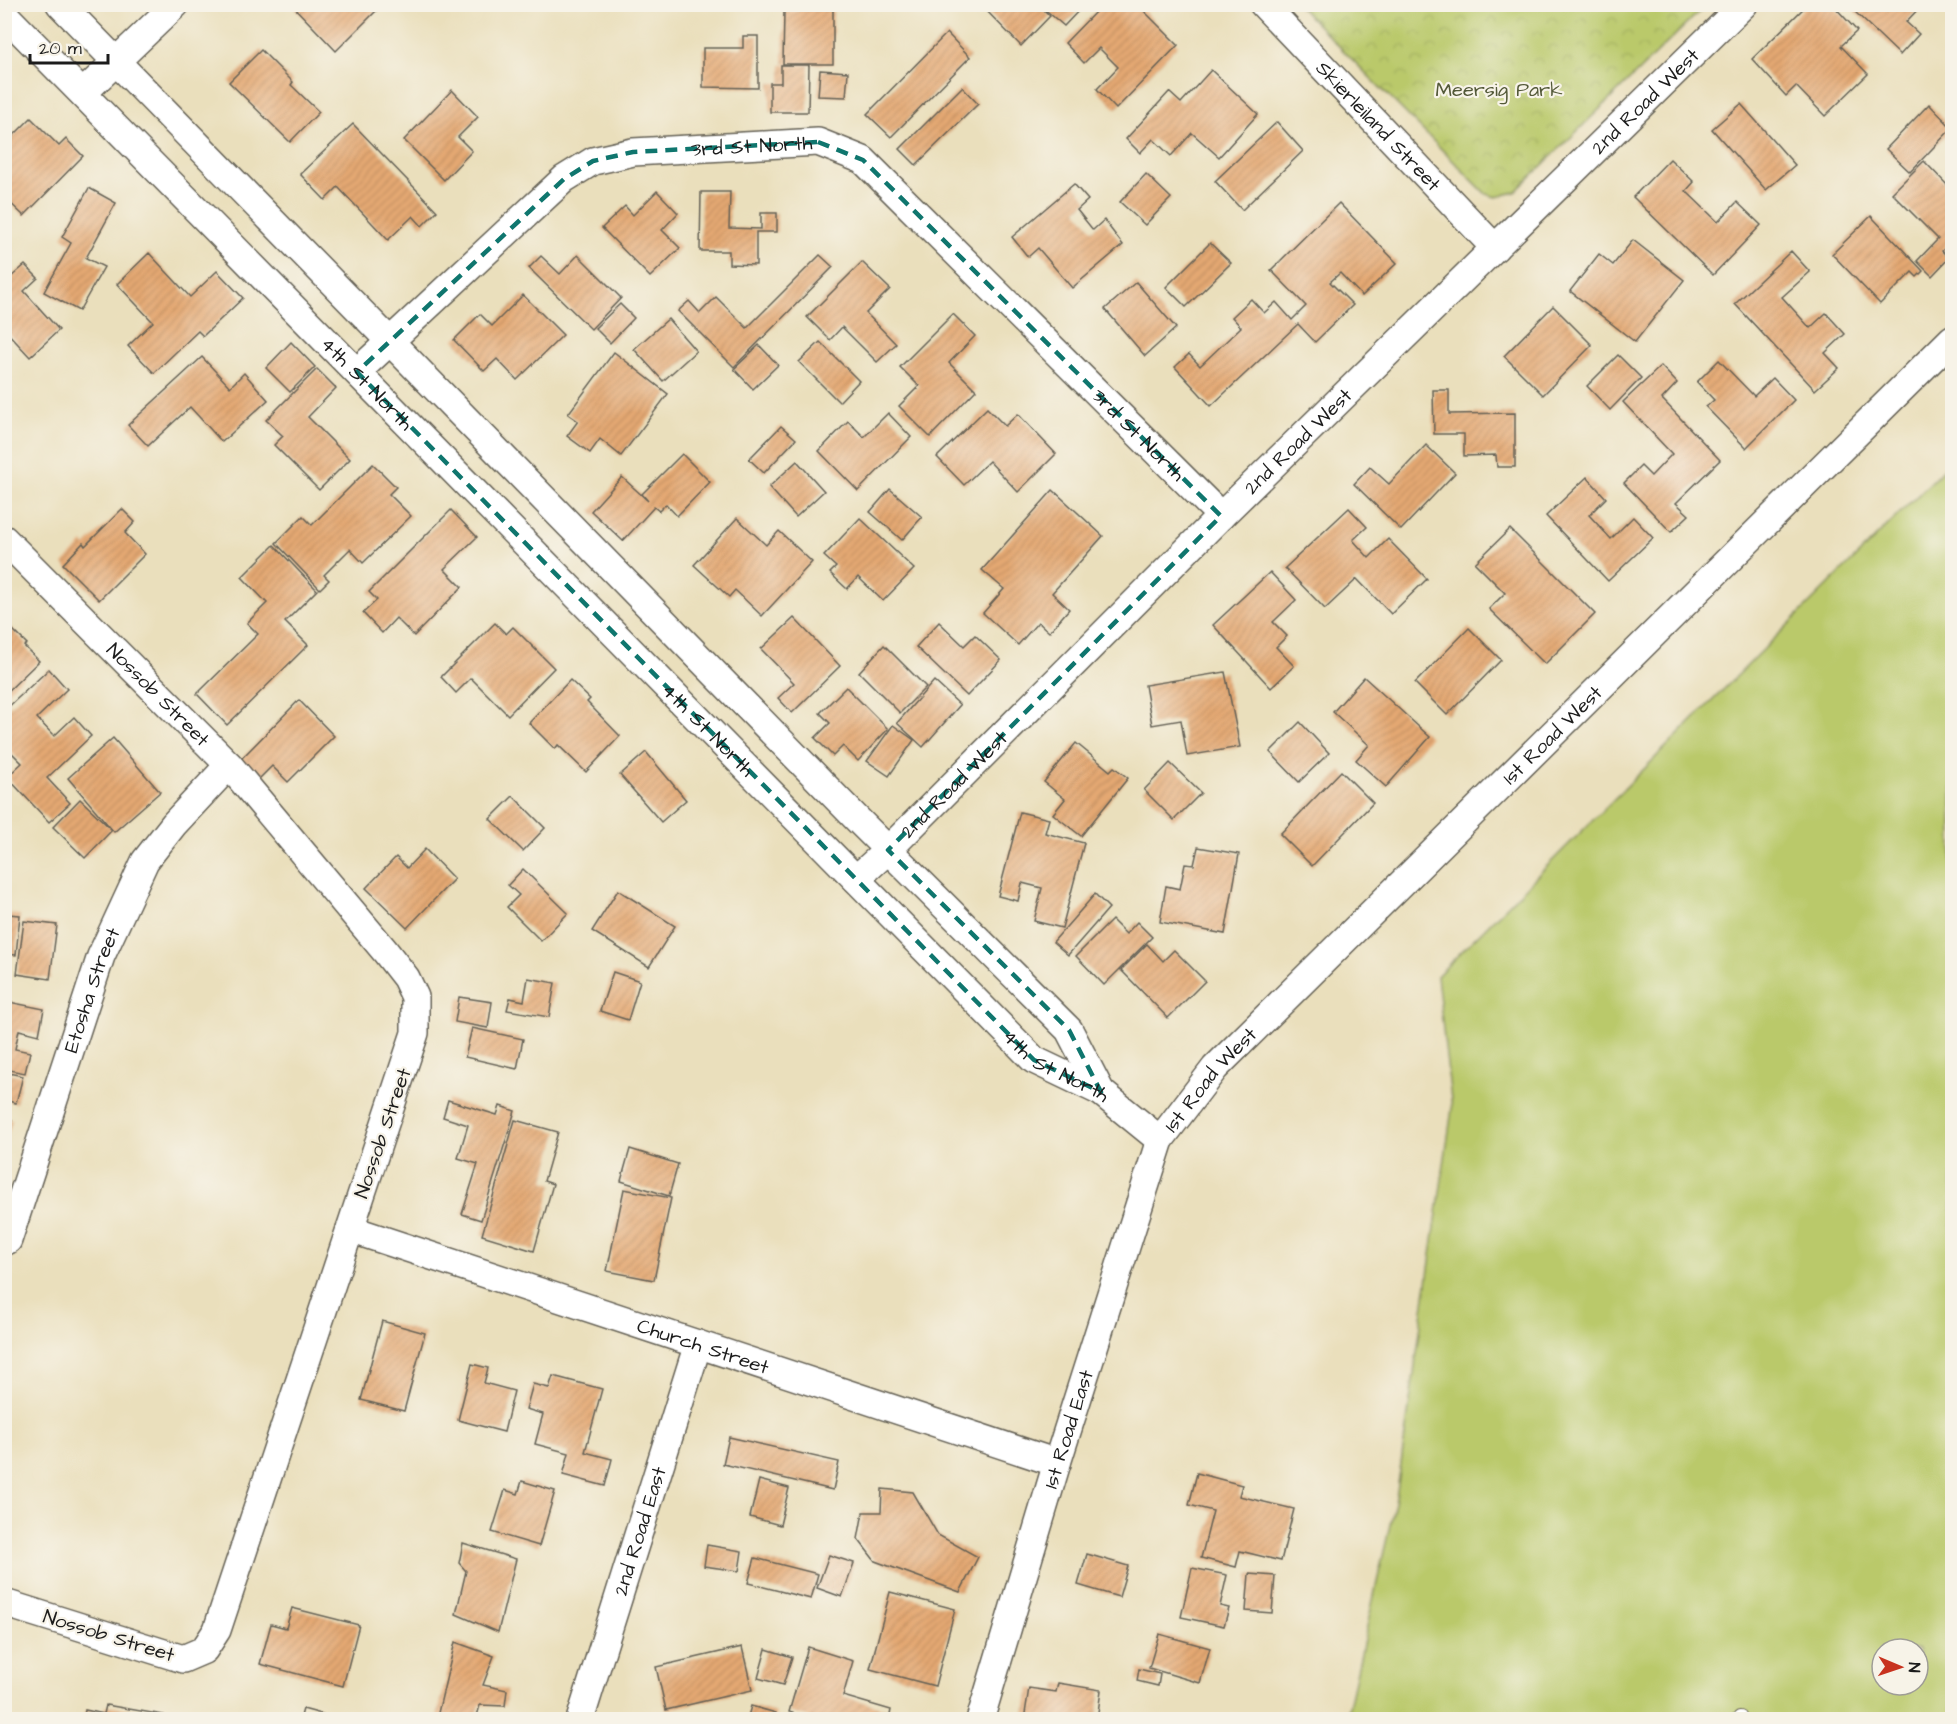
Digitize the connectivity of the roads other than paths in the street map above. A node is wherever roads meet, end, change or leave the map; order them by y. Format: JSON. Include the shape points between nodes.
{"nodes":[{"id":1,"x":60,"y":4,"type":"edge"},
{"id":2,"x":176,"y":4,"type":"edge"},
{"id":3,"x":1263,"y":4,"type":"edge"},
{"id":4,"x":1744,"y":4,"type":"edge"},
{"id":5,"x":4,"y":14,"type":"edge"},
{"id":6,"x":117,"y":62,"type":"junction"},
{"id":7,"x":83,"y":93,"type":"junction"},
{"id":8,"x":1495,"y":248,"type":"junction"},
{"id":9,"x":1953,"y":339,"type":"edge"},
{"id":10,"x":391,"y":342,"type":"junction"},
{"id":11,"x":357,"y":372,"type":"junction"},
{"id":12,"x":1221,"y":516,"type":"junction"},
{"id":13,"x":4,"y":539,"type":"edge"},
{"id":14,"x":229,"y":765,"type":"junction"},
{"id":15,"x":888,"y":850,"type":"junction"},
{"id":16,"x":856,"y":879,"type":"junction"},
{"id":17,"x":1101,"y":1092,"type":"junction"},
{"id":18,"x":1160,"y":1140,"type":"junction"},
{"id":19,"x":350,"y":1229,"type":"junction"},
{"id":20,"x":4,"y":1242,"type":"edge"},
{"id":21,"x":698,"y":1344,"type":"junction"},
{"id":22,"x":1057,"y":1463,"type":"junction"},
{"id":23,"x":4,"y":1602,"type":"edge"},
{"id":24,"x":580,"y":1719,"type":"edge"},
{"id":25,"x":980,"y":1719,"type":"edge"}],
"edges":[{"from":1,"to":6,"type":"street","name":"4th St North"},
{"from":2,"to":6,"type":"street"},
{"from":3,"to":8,"type":"street","name":"Skierleiland Street"},
{"from":4,"to":8,"type":"street","name":"2nd Road West"},
{"from":5,"to":7,"type":"street","name":"4th St North"},
{"from":6,"to":7,"type":"street"},
{"from":6,"to":10,"type":"street","name":"4th St North"},
{"from":7,"to":11,"type":"street","name":"4th St North"},
{"from":8,"to":12,"type":"street","name":"2nd Road West"},
{"from":9,"to":18,"type":"street","name":"1st Road West","via":[[1215,1068]]},
{"from":10,"to":11,"type":"street","name":"3rd St North"},
{"from":10,"to":12,"type":"street","name":"3rd St North","via":[[564,179],[593,161],[633,152],[818,142],[862,160]]},
{"from":10,"to":15,"type":"street","name":"4th St North"},
{"from":11,"to":16,"type":"street","name":"4th St North"},
{"from":12,"to":15,"type":"street","name":"2nd Road West"},
{"from":13,"to":14,"type":"street","name":"Nossob Street"},
{"from":14,"to":19,"type":"street","name":"Nossob Street","via":[[385,951],[416,997],[416,1033]]},
{"from":14,"to":20,"type":"street","name":"Etosha Street","via":[[145,861],[119,915],[101,956],[8,1240]]},
{"from":15,"to":16,"type":"street","name":"2nd Road West"},
{"from":15,"to":17,"type":"street","name":"4th St North","via":[[1070,1030]]},
{"from":16,"to":17,"type":"street","name":"4th St North","via":[[1034,1060]]},
{"from":17,"to":18,"type":"street"},
{"from":18,"to":22,"type":"street","name":"1st Road East"},
{"from":19,"to":21,"type":"street","name":"Church Street"},
{"from":19,"to":23,"type":"street","name":"Nossob Street","via":[[217,1630],[204,1650],[183,1659]]},
{"from":21,"to":22,"type":"street","name":"Church Street"},
{"from":21,"to":24,"type":"street","name":"2nd Road East"},
{"from":22,"to":25,"type":"street","name":"1st Road East"}]}
